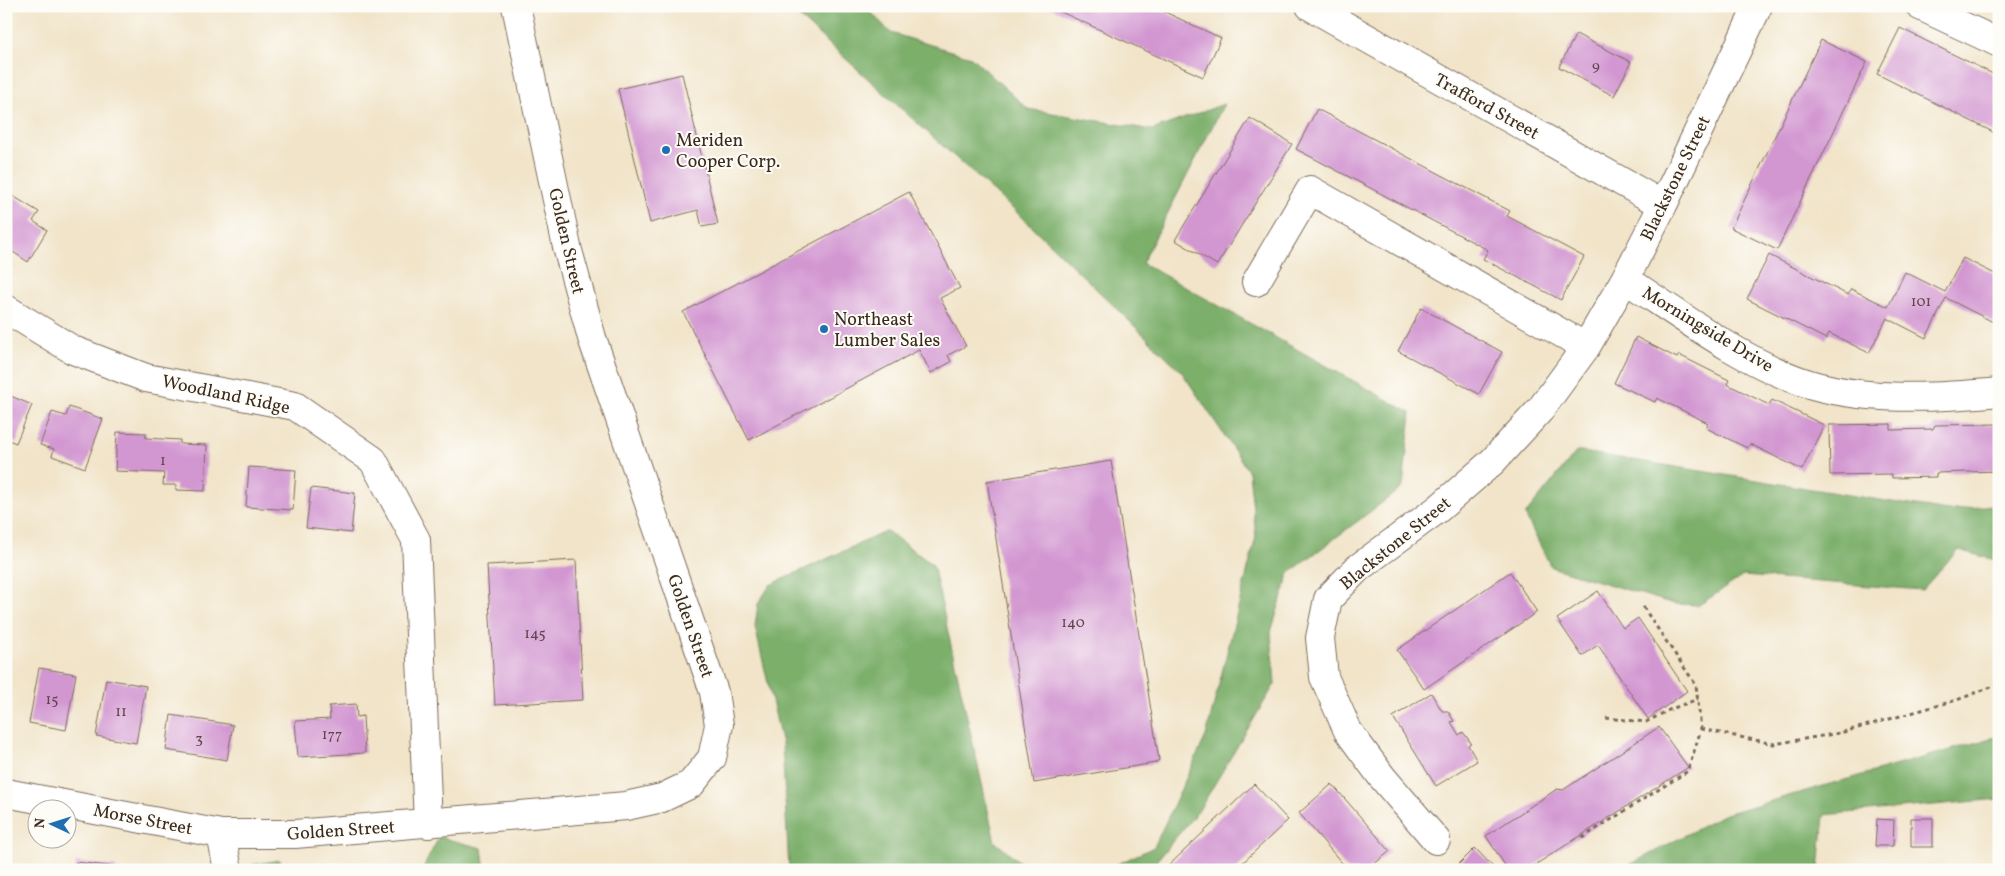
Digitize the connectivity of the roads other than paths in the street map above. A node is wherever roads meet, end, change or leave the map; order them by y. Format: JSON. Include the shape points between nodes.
{"nodes":[{"id":1,"x":516,"y":6,"type":"edge"},
{"id":2,"x":1310,"y":6,"type":"edge"},
{"id":3,"x":1758,"y":6,"type":"edge"},
{"id":4,"x":1920,"y":6,"type":"edge"},
{"id":5,"x":1999,"y":43,"type":"edge"},
{"id":6,"x":1663,"y":205,"type":"junction"},
{"id":7,"x":1625,"y":279,"type":"junction"},
{"id":8,"x":1256,"y":282,"type":"dead end"},
{"id":9,"x":6,"y":308,"type":"edge"},
{"id":10,"x":1586,"y":346,"type":"junction"},
{"id":11,"x":1999,"y":392,"type":"edge"},
{"id":12,"x":6,"y":794,"type":"edge"},
{"id":13,"x":428,"y":824,"type":"junction"},
{"id":14,"x":221,"y":834,"type":"junction"},
{"id":15,"x":1436,"y":840,"type":"dead end"},
{"id":16,"x":228,"y":870,"type":"edge"}],
"edges":[{"from":1,"to":13,"type":"street","name":"Golden Street","via":[[567,247],[592,338],[714,692],[719,725],[712,758],[691,784],[662,798],[626,806]]},
{"from":2,"to":6,"type":"street","name":"Trafford Street"},
{"from":3,"to":6,"type":"street","name":"Blackstone Street"},
{"from":4,"to":5,"type":"street"},
{"from":6,"to":7,"type":"street","name":"Blackstone Street"},
{"from":7,"to":10,"type":"street","name":"Blackstone Street"},
{"from":7,"to":11,"type":"street","name":"Morningside Drive","via":[[1713,336],[1802,382],[1841,392],[1894,396]]},
{"from":8,"to":10,"type":"street","via":[[1310,190]]},
{"from":9,"to":13,"type":"street","name":"Woodland Ridge","via":[[73,350],[146,378],[295,406],[372,460],[416,540]]},
{"from":10,"to":15,"type":"street","name":"Blackstone Street","via":[[1540,410],[1492,462],[1438,509],[1358,568],[1328,599],[1320,638],[1324,677],[1348,731]]},
{"from":12,"to":14,"type":"street","name":"Morse Street"},
{"from":13,"to":14,"type":"street","name":"Golden Street","via":[[295,834]]},
{"from":14,"to":16,"type":"street"}]}
